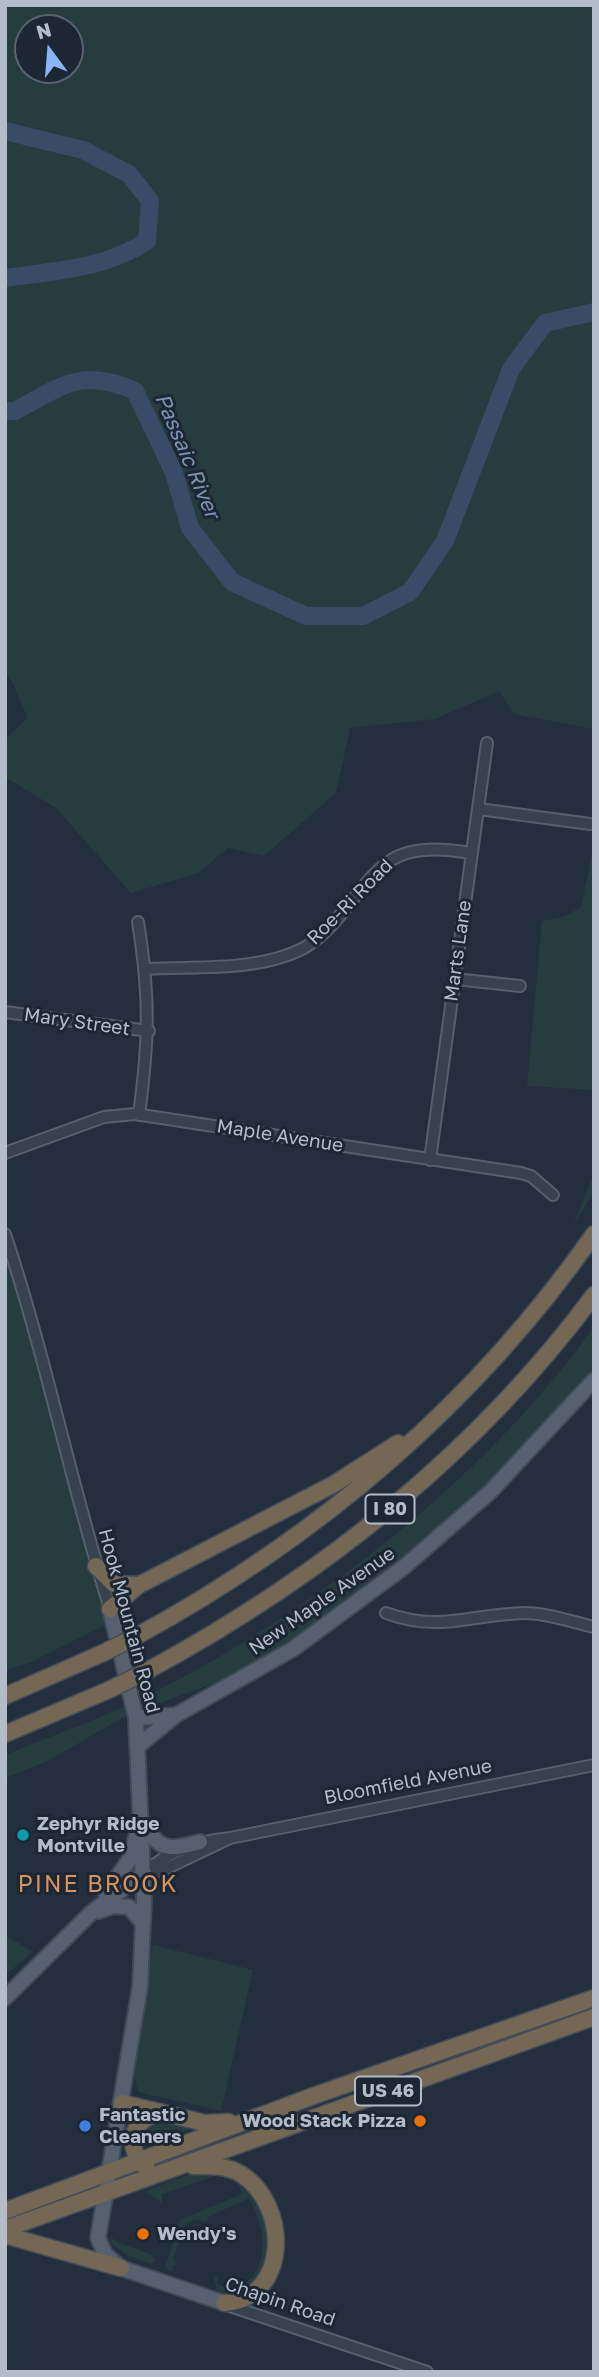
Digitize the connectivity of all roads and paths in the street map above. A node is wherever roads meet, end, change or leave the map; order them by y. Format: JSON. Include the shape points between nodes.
{"nodes":[{"id":1,"x":487,"y":743,"type":"dead end"},
{"id":2,"x":479,"y":809,"type":"junction"},
{"id":3,"x":590,"y":824,"type":"dead end"},
{"id":4,"x":472,"y":853,"type":"junction"},
{"id":5,"x":138,"y":922,"type":"dead end"},
{"id":6,"x":146,"y":969,"type":"junction"},
{"id":7,"x":455,"y":979,"type":"junction"},
{"id":8,"x":520,"y":986,"type":"dead end"},
{"id":9,"x":5,"y":1012,"type":"edge"},
{"id":10,"x":149,"y":1031,"type":"junction"},
{"id":11,"x":139,"y":1115,"type":"junction"},
{"id":12,"x":5,"y":1153,"type":"edge"},
{"id":13,"x":430,"y":1160,"type":"junction"},
{"id":14,"x":553,"y":1195,"type":"dead end"},
{"id":15,"x":5,"y":1234,"type":"edge"},
{"id":16,"x":594,"y":1234,"type":"edge"},
{"id":17,"x":594,"y":1295,"type":"edge"},
{"id":18,"x":594,"y":1380,"type":"edge"},
{"id":19,"x":468,"y":1387,"type":"junction"},
{"id":20,"x":96,"y":1566,"type":"junction"},
{"id":21,"x":139,"y":1585,"type":"junction"},
{"id":22,"x":110,"y":1609,"type":"junction"},
{"id":23,"x":386,"y":1613,"type":"dead end"},
{"id":24,"x":594,"y":1627,"type":"edge"},
{"id":25,"x":5,"y":1696,"type":"edge"},
{"id":26,"x":176,"y":1715,"type":"junction"},
{"id":27,"x":136,"y":1718,"type":"junction"},
{"id":28,"x":5,"y":1734,"type":"edge"},
{"id":29,"x":138,"y":1746,"type":"junction"},
{"id":30,"x":594,"y":1765,"type":"edge"},
{"id":31,"x":141,"y":1821,"type":"junction"},
{"id":32,"x":230,"y":1838,"type":"junction"},
{"id":33,"x":200,"y":1842,"type":"junction"},
{"id":34,"x":144,"y":1873,"type":"junction"},
{"id":35,"x":92,"y":1913,"type":"junction"},
{"id":36,"x":142,"y":1922,"type":"junction"},
{"id":37,"x":5,"y":1998,"type":"edge"},
{"id":38,"x":594,"y":1998,"type":"edge"},
{"id":39,"x":594,"y":2017,"type":"edge"},
{"id":40,"x":122,"y":2103,"type":"junction"},
{"id":41,"x":162,"y":2113,"type":"junction"},
{"id":42,"x":253,"y":2118,"type":"junction"},
{"id":43,"x":139,"y":2162,"type":"junction"},
{"id":44,"x":183,"y":2165,"type":"junction"},
{"id":45,"x":109,"y":2174,"type":"junction"},
{"id":46,"x":154,"y":2176,"type":"junction"},
{"id":47,"x":105,"y":2194,"type":"junction"},
{"id":48,"x":5,"y":2211,"type":"edge"},
{"id":49,"x":5,"y":2229,"type":"edge"},
{"id":50,"x":5,"y":2235,"type":"edge"},
{"id":51,"x":121,"y":2269,"type":"junction"},
{"id":52,"x":224,"y":2303,"type":"junction"},
{"id":53,"x":428,"y":2372,"type":"edge"}],
"edges":[{"from":1,"to":2,"type":"street","name":"Marts Lane"},
{"from":2,"to":3,"type":"street"},
{"from":2,"to":4,"type":"street","name":"Marts Lane"},
{"from":4,"to":6,"type":"street","name":"Roe-Ri Road","via":[[422,849],[397,856],[376,871],[322,935],[288,955],[247,963]]},
{"from":4,"to":7,"type":"street","name":"Marts Lane"},
{"from":5,"to":6,"type":"street"},
{"from":6,"to":10,"type":"street"},
{"from":7,"to":8,"type":"street"},
{"from":7,"to":13,"type":"street","name":"Marts Lane"},
{"from":9,"to":10,"type":"street","name":"Mary Street"},
{"from":10,"to":11,"type":"street"},
{"from":11,"to":12,"type":"street","name":"Maple Avenue","via":[[104,1116]]},
{"from":11,"to":13,"type":"street","name":"Maple Avenue"},
{"from":13,"to":14,"type":"street","name":"Maple Avenue","via":[[521,1172]]},
{"from":15,"to":20,"type":"street","name":"Hook Mountain Road","via":[[48,1373]]},
{"from":16,"to":19,"type":"highway","number":"I 80"},
{"from":17,"to":28,"type":"highway","number":"I 80","bridge":true,"via":[[494,1412],[387,1512],[272,1598],[144,1673]]},
{"from":18,"to":26,"type":"main road","name":"New Maple Avenue","via":[[500,1482],[404,1567],[293,1649]]},
{"from":19,"to":21,"type":"highway","via":[[353,1473]]},
{"from":19,"to":25,"type":"highway","number":"I 80","bridge":true,"via":[[382,1468],[308,1528],[224,1586],[135,1637]]},
{"from":20,"to":21,"type":"highway","via":[[114,1584]]},
{"from":20,"to":22,"type":"street","name":"Hook Mountain Road"},
{"from":21,"to":22,"type":"highway"},
{"from":22,"to":27,"type":"main road","name":"Hook Mountain Road"},
{"from":23,"to":24,"type":"street","via":[[411,1623],[435,1624],[529,1613]]},
{"from":26,"to":27,"type":"main road","name":"New Maple Avenue"},
{"from":26,"to":29,"type":"main road","name":"New Maple Avenue"},
{"from":27,"to":29,"type":"main road","name":"Hook Mountain Road"},
{"from":29,"to":31,"type":"main road","name":"Hook Mountain Road"},
{"from":30,"to":32,"type":"street","name":"Bloomfield Avenue"},
{"from":31,"to":33,"type":"main road","via":[[162,1846],[175,1849]]},
{"from":31,"to":34,"type":"main road","name":"Hook Mountain Road"},
{"from":31,"to":35,"type":"main road","via":[[131,1857]]},
{"from":32,"to":33,"type":"street","name":"Bloomfield Avenue"},
{"from":32,"to":34,"type":"street","name":"Bloomfield Avenue","via":[[162,1871]]},
{"from":33,"to":34,"type":"street","name":"Bloomfield Avenue","via":[[159,1859]]},
{"from":34,"to":35,"type":"main road","name":"Bloomfield Avenue"},
{"from":34,"to":36,"type":"main road","name":"Hook Mountain Road"},
{"from":35,"to":36,"type":"main road","via":[[121,1905]]},
{"from":35,"to":37,"type":"main road","name":"Bloomfield Avenue"},
{"from":36,"to":40,"type":"main road","name":"Hook Mountain Road","via":[[140,1987]]},
{"from":38,"to":42,"type":"highway","number":"US 46"},
{"from":39,"to":44,"type":"highway","number":"US 46"},
{"from":40,"to":41,"type":"highway"},
{"from":40,"to":45,"type":"main road","name":"Hook Mountain Road"},
{"from":41,"to":42,"type":"highway","via":[[205,2123]]},
{"from":41,"to":43,"type":"highway","via":[[143,2120],[135,2129],[132,2142]]},
{"from":42,"to":43,"type":"highway","number":"US 46"},
{"from":43,"to":45,"type":"highway","number":"US 46"},
{"from":43,"to":46,"type":"highway"},
{"from":44,"to":46,"type":"highway","number":"US 46"},
{"from":44,"to":52,"type":"highway","via":[[240,2174],[263,2197],[273,2221],[276,2254],[268,2279],[250,2296]]},
{"from":45,"to":47,"type":"main road","name":"Hook Mountain Road"},
{"from":45,"to":48,"type":"highway","number":"US 46"},
{"from":46,"to":47,"type":"highway","number":"US 46"},
{"from":47,"to":49,"type":"highway","number":"US 46"},
{"from":47,"to":51,"type":"main road","name":"Hook Mountain Road","via":[[98,2238],[105,2254]]},
{"from":50,"to":51,"type":"highway"},
{"from":51,"to":52,"type":"main road","name":"Chapin Road"},
{"from":52,"to":53,"type":"street","name":"Chapin Road"}]}
